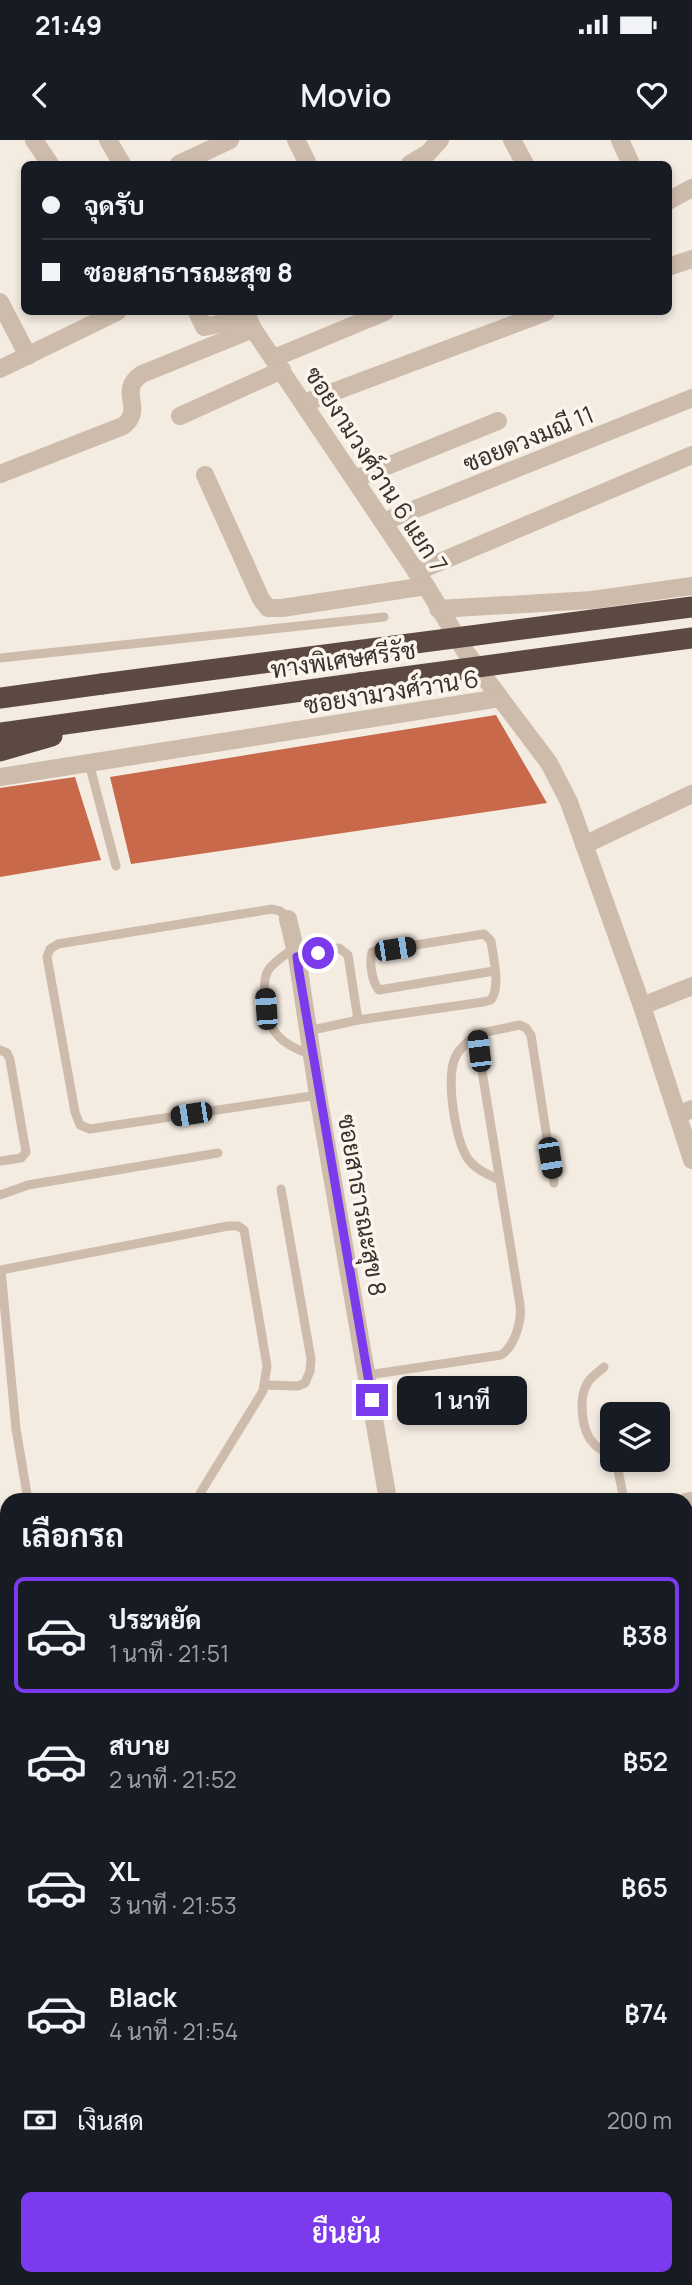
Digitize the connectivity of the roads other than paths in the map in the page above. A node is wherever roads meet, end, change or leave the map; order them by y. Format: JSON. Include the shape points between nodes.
{"nodes":[{"id":1,"x":34,"y":140,"type":"edge"},
{"id":2,"x":108,"y":140,"type":"edge"},
{"id":3,"x":230,"y":140,"type":"edge"},
{"id":4,"x":296,"y":140,"type":"edge"},
{"id":5,"x":440,"y":140,"type":"edge"},
{"id":6,"x":512,"y":140,"type":"edge"},
{"id":7,"x":620,"y":140,"type":"edge"},
{"id":8,"x":48,"y":161,"type":"edge"},
{"id":9,"x":120,"y":161,"type":"edge"},
{"id":10,"x":185,"y":161,"type":"edge"},
{"id":11,"x":306,"y":161,"type":"edge"},
{"id":12,"x":416,"y":161,"type":"edge"},
{"id":13,"x":523,"y":161,"type":"edge"},
{"id":14,"x":630,"y":161,"type":"edge"},
{"id":15,"x":692,"y":188,"type":"edge"},
{"id":16,"x":672,"y":199,"type":"edge"},
{"id":17,"x":692,"y":259,"type":"edge"},
{"id":18,"x":672,"y":266,"type":"edge"},
{"id":19,"x":0,"y":302,"type":"edge"},
{"id":20,"x":111,"y":315,"type":"edge"},
{"id":21,"x":198,"y":315,"type":"edge"},
{"id":22,"x":379,"y":315,"type":"edge"},
{"id":23,"x":538,"y":315,"type":"edge"},
{"id":24,"x":253,"y":329,"type":"junction"},
{"id":25,"x":28,"y":356,"type":"junction"},
{"id":26,"x":278,"y":364,"type":"junction"},
{"id":27,"x":0,"y":369,"type":"edge"},
{"id":28,"x":692,"y":398,"type":"edge"},
{"id":29,"x":304,"y":402,"type":"junction"},
{"id":30,"x":180,"y":416,"type":"dead end"},
{"id":31,"x":498,"y":421,"type":"dead end"},
{"id":32,"x":692,"y":454,"type":"edge"},
{"id":33,"x":0,"y":474,"type":"edge"},
{"id":34,"x":205,"y":475,"type":"dead end"},
{"id":35,"x":355,"y":479,"type":"junction"},
{"id":36,"x":383,"y":522,"type":"junction"},
{"id":37,"x":421,"y":579,"type":"junction"},
{"id":38,"x":692,"y":586,"type":"edge"},
{"id":39,"x":692,"y":607,"type":"edge"},
{"id":40,"x":438,"y":609,"type":"junction"},
{"id":41,"x":384,"y":617,"type":"dead end"},
{"id":42,"x":692,"y":638,"type":"edge"},
{"id":43,"x":0,"y":658,"type":"edge"},
{"id":44,"x":102,"y":684,"type":"junction"},
{"id":45,"x":0,"y":685,"type":"edge"},
{"id":46,"x":0,"y":698,"type":"edge"},
{"id":47,"x":500,"y":698,"type":"junction"},
{"id":48,"x":114,"y":717,"type":"junction"},
{"id":49,"x":0,"y":733,"type":"edge"},
{"id":50,"x":0,"y":751,"type":"edge"},
{"id":51,"x":89,"y":763,"type":"junction"},
{"id":52,"x":0,"y":777,"type":"edge"},
{"id":53,"x":692,"y":794,"type":"edge"},
{"id":54,"x":584,"y":845,"type":"junction"},
{"id":55,"x":116,"y":866,"type":"dead end"},
{"id":56,"x":288,"y":919,"type":"joint"},
{"id":57,"x":296,"y":952,"type":"junction"},
{"id":58,"x":494,"y":971,"type":"junction"},
{"id":59,"x":692,"y":986,"type":"edge"},
{"id":60,"x":642,"y":1006,"type":"junction"},
{"id":61,"x":358,"y":1020,"type":"junction"},
{"id":62,"x":308,"y":1031,"type":"junction"},
{"id":63,"x":477,"y":1034,"type":"junction"},
{"id":64,"x":0,"y":1050,"type":"edge"},
{"id":65,"x":312,"y":1055,"type":"junction"},
{"id":66,"x":318,"y":1095,"type":"junction"},
{"id":67,"x":685,"y":1112,"type":"edge"},
{"id":68,"x":218,"y":1153,"type":"dead end"},
{"id":69,"x":692,"y":1160,"type":"edge"},
{"id":70,"x":0,"y":1161,"type":"edge"},
{"id":71,"x":499,"y":1180,"type":"junction"},
{"id":72,"x":554,"y":1183,"type":"dead end"},
{"id":73,"x":281,"y":1189,"type":"dead end"},
{"id":74,"x":0,"y":1195,"type":"edge"},
{"id":75,"x":1,"y":1266,"type":"edge"},
{"id":76,"x":604,"y":1367,"type":"dead end"},
{"id":77,"x":368,"y":1375,"type":"junction"},
{"id":78,"x":265,"y":1385,"type":"junction"},
{"id":79,"x":600,"y":1449,"type":"edge"},
{"id":80,"x":617,"y":1472,"type":"edge"},
{"id":81,"x":28,"y":1493,"type":"edge"},
{"id":82,"x":200,"y":1493,"type":"edge"},
{"id":83,"x":387,"y":1493,"type":"edge"},
{"id":84,"x":622,"y":1493,"type":"edge"}],
"edges":[{"from":1,"to":8,"type":"street"},
{"from":2,"to":9,"type":"street"},
{"from":3,"to":10,"type":"street"},
{"from":4,"to":11,"type":"street"},
{"from":5,"to":12,"type":"street"},
{"from":6,"to":13,"type":"street"},
{"from":7,"to":14,"type":"street"},
{"from":15,"to":16,"type":"street"},
{"from":17,"to":18,"type":"street"},
{"from":19,"to":25,"type":"street"},
{"from":20,"to":25,"type":"street"},
{"from":21,"to":24,"type":"street","via":[[204,327],[248,317]]},
{"from":22,"to":26,"type":"street"},
{"from":23,"to":29,"type":"street"},
{"from":24,"to":26,"type":"street","name":"ซอยงามวงศ์วาน 6 แยก 7"},
{"from":24,"to":33,"type":"street","via":[[133,380],[129,389],[134,414],[123,426]]},
{"from":25,"to":27,"type":"street"},
{"from":26,"to":29,"type":"street","name":"ซอยงามวงศ์วาน 6 แยก 7"},
{"from":26,"to":30,"type":"street"},
{"from":28,"to":36,"type":"street","name":"ซอยดวงมณี 11"},
{"from":29,"to":35,"type":"street","name":"ซอยงามวงศ์วาน 6 แยก 7"},
{"from":31,"to":35,"type":"street"},
{"from":32,"to":37,"type":"street"},
{"from":34,"to":37,"type":"street","via":[[268,608]]},
{"from":35,"to":36,"type":"street","name":"ซอยงามวงศ์วาน 6 แยก 7"},
{"from":36,"to":37,"type":"street","name":"ซอยงามวงศ์วาน 6 แยก 7"},
{"from":37,"to":40,"type":"street","name":"ซอยงามวงศ์วาน 6 แยก 7"},
{"from":38,"to":40,"type":"street","via":[[592,600]]},
{"from":39,"to":44,"type":"highway","name":"ทางพิเศษศรีรัช","bridge":true},
{"from":40,"to":47,"type":"street","name":"ซอยงามวงศ์วาน 6 แยก 7"},
{"from":41,"to":43,"type":"lane"},
{"from":42,"to":48,"type":"highway","name":"ทางพิเศษศรีรัช","bridge":true},
{"from":44,"to":45,"type":"highway"},
{"from":44,"to":46,"type":"highway","name":"ทางพิเศษศรีรัช"},
{"from":47,"to":51,"type":"street","name":"ซอยงามวงศ์วาน 6"},
{"from":47,"to":54,"type":"street","name":"ซอยงามวงศ์วาน 6","via":[[559,779]]},
{"from":48,"to":49,"type":"highway","name":"ทางพิเศษศรีรัช"},
{"from":48,"to":50,"type":"highway"},
{"from":51,"to":52,"type":"street","name":"ซอยงามวงศ์วาน 6"},
{"from":51,"to":55,"type":"lane"},
{"from":53,"to":54,"type":"street"},
{"from":54,"to":60,"type":"street","name":"ซอยงามวงศ์วาน 6"},
{"from":56,"to":57,"type":"street","name":"ซอยสาธารณะสุข 8"},
{"from":56,"to":66,"type":"lane","via":[[272,909],[58,944],[47,957],[80,1125],[90,1129]]},
{"from":57,"to":61,"type":"lane","via":[[344,950]]},
{"from":57,"to":62,"type":"street","name":"ซอยสาธารณะสุข 8"},
{"from":57,"to":65,"type":"lane","via":[[269,969],[264,984],[266,1009],[278,1037]]},
{"from":58,"to":58,"type":"lane","via":[[491,941],[484,934],[372,952],[370,960],[379,990]]},
{"from":58,"to":61,"type":"lane","via":[[491,1000]]},
{"from":59,"to":60,"type":"street"},
{"from":60,"to":67,"type":"street","name":"ซอยงามวงศ์วาน 6"},
{"from":61,"to":62,"type":"lane"},
{"from":62,"to":65,"type":"street","name":"ซอยสาธารณะสุข 8"},
{"from":63,"to":71,"type":"lane"},
{"from":63,"to":71,"type":"lane","via":[[457,1054],[450,1083],[460,1143],[468,1159]]},
{"from":63,"to":72,"type":"lane","via":[[520,1025],[531,1035]]},
{"from":64,"to":70,"type":"lane","via":[[10,1060],[26,1152],[21,1158]]},
{"from":65,"to":66,"type":"street","name":"ซอยสาธารณะสุข 8"},
{"from":66,"to":77,"type":"street","name":"ซอยสาธารณะสุข 8"},
{"from":67,"to":69,"type":"street","name":"ซอยงามวงศ์วาน 6"},
{"from":68,"to":74,"type":"lane","via":[[28,1185]]},
{"from":71,"to":77,"type":"lane","via":[[521,1314],[511,1346],[501,1355]]},
{"from":73,"to":78,"type":"lane","via":[[311,1359],[305,1383]]},
{"from":75,"to":78,"type":"lane","via":[[238,1226],[244,1230],[256,1298],[267,1366]]},
{"from":75,"to":81,"type":"lane","via":[[16,1429]]},
{"from":76,"to":79,"type":"lane","via":[[583,1391],[586,1431]]},
{"from":77,"to":83,"type":"street","name":"ซอยสาธารณะสุข 8"},
{"from":78,"to":82,"type":"lane"},
{"from":80,"to":84,"type":"lane"}]}
